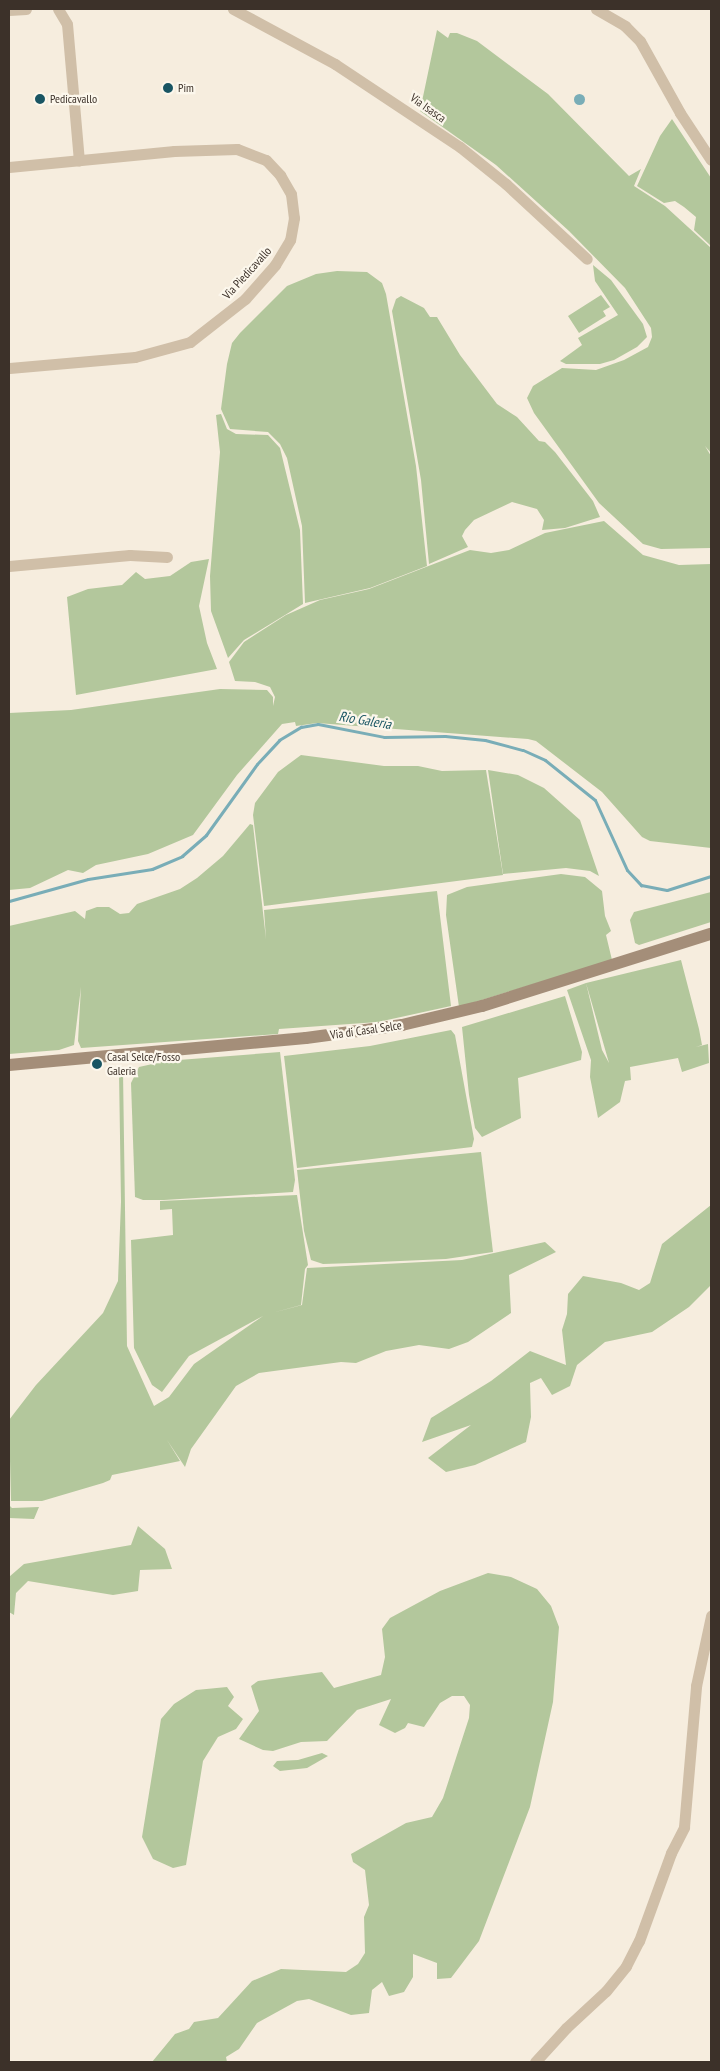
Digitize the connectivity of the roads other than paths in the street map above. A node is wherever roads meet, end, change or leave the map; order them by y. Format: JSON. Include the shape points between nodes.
{"nodes":[{"id":1,"x":26,"y":9,"type":"edge"},
{"id":2,"x":58,"y":9,"type":"edge"},
{"id":3,"x":233,"y":9,"type":"edge"},
{"id":4,"x":596,"y":9,"type":"edge"},
{"id":5,"x":9,"y":10,"type":"edge"},
{"id":6,"x":79,"y":160,"type":"junction"},
{"id":7,"x":711,"y":160,"type":"edge"},
{"id":8,"x":9,"y":167,"type":"edge"},
{"id":9,"x":587,"y":260,"type":"dead end"},
{"id":10,"x":9,"y":368,"type":"edge"},
{"id":11,"x":167,"y":557,"type":"dead end"},
{"id":12,"x":9,"y":566,"type":"edge"},
{"id":13,"x":711,"y":934,"type":"edge"},
{"id":14,"x":9,"y":1065,"type":"edge"},
{"id":15,"x":711,"y":1616,"type":"edge"},
{"id":16,"x":535,"y":2062,"type":"edge"}],
"edges":[{"from":1,"to":5,"type":"street"},
{"from":2,"to":6,"type":"street","via":[[67,24]]},
{"from":3,"to":9,"type":"street","name":"Via Isasca","via":[[335,64],[460,147],[513,190]]},
{"from":4,"to":7,"type":"street","via":[[625,26],[640,41],[680,114]]},
{"from":6,"to":8,"type":"street","name":"Via Piedicavallo"},
{"from":6,"to":10,"type":"street","name":"Via Piedicavallo","via":[[226,147],[248,152],[266,160],[287,185],[294,214],[292,237],[275,265],[245,299],[190,342],[135,357]]},
{"from":11,"to":12,"type":"street","via":[[130,555]]},
{"from":13,"to":14,"type":"main road","name":"Via di Casal Selce","via":[[482,1006],[402,1025],[306,1038]]},
{"from":15,"to":16,"type":"street","via":[[696,1686],[684,1827],[626,1966],[606,1991]]}]}
